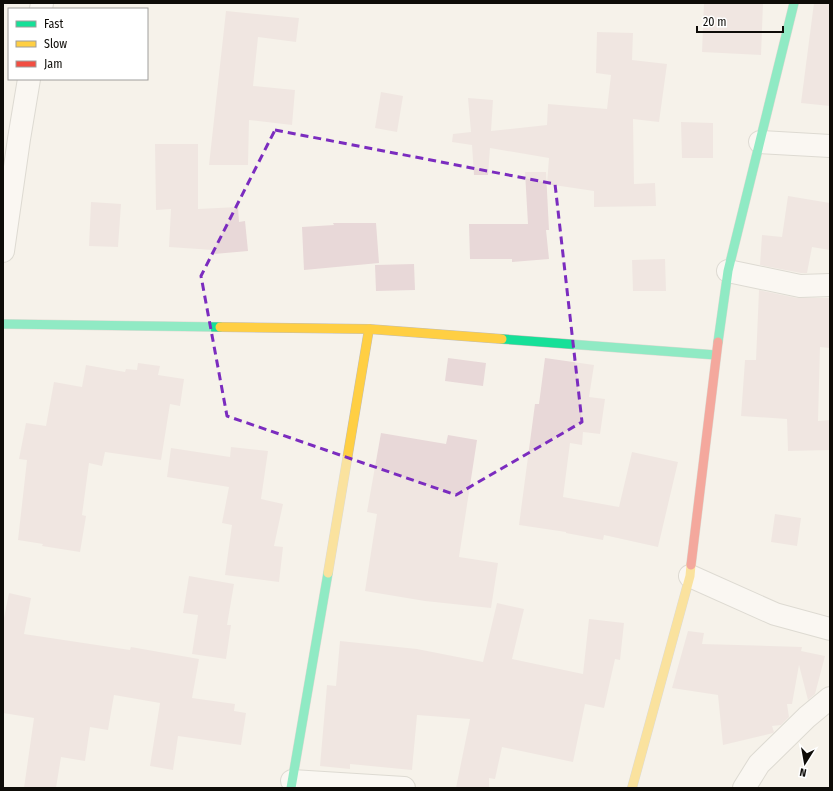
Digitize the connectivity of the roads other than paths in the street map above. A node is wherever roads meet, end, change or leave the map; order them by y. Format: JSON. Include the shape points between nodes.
{"nodes":[{"id":1,"x":794,"y":3,"type":"edge"},
{"id":2,"x":29,"y":80,"type":"edge"},
{"id":3,"x":760,"y":142,"type":"junction"},
{"id":4,"x":830,"y":146,"type":"edge"},
{"id":5,"x":3,"y":251,"type":"edge"},
{"id":6,"x":728,"y":271,"type":"junction"},
{"id":7,"x":830,"y":285,"type":"edge"},
{"id":8,"x":3,"y":324,"type":"edge"},
{"id":9,"x":369,"y":329,"type":"junction"},
{"id":10,"x":716,"y":355,"type":"junction"},
{"id":11,"x":690,"y":576,"type":"junction"},
{"id":12,"x":830,"y":629,"type":"edge"},
{"id":13,"x":830,"y":698,"type":"edge"},
{"id":14,"x":291,"y":785,"type":"edge"},
{"id":15,"x":404,"y":788,"type":"edge"},
{"id":16,"x":632,"y":788,"type":"edge"},
{"id":17,"x":744,"y":788,"type":"edge"}],
"edges":[{"from":1,"to":3,"type":"street"},
{"from":2,"to":5,"type":"street"},
{"from":3,"to":4,"type":"street"},
{"from":3,"to":6,"type":"street"},
{"from":6,"to":7,"type":"street","via":[[800,286]]},
{"from":6,"to":10,"type":"street"},
{"from":8,"to":9,"type":"street"},
{"from":9,"to":10,"type":"street"},
{"from":9,"to":14,"type":"street"},
{"from":10,"to":11,"type":"street"},
{"from":11,"to":12,"type":"street","via":[[775,614]]},
{"from":11,"to":16,"type":"street"},
{"from":13,"to":17,"type":"street","via":[[759,764]]},
{"from":14,"to":15,"type":"street"}]}
